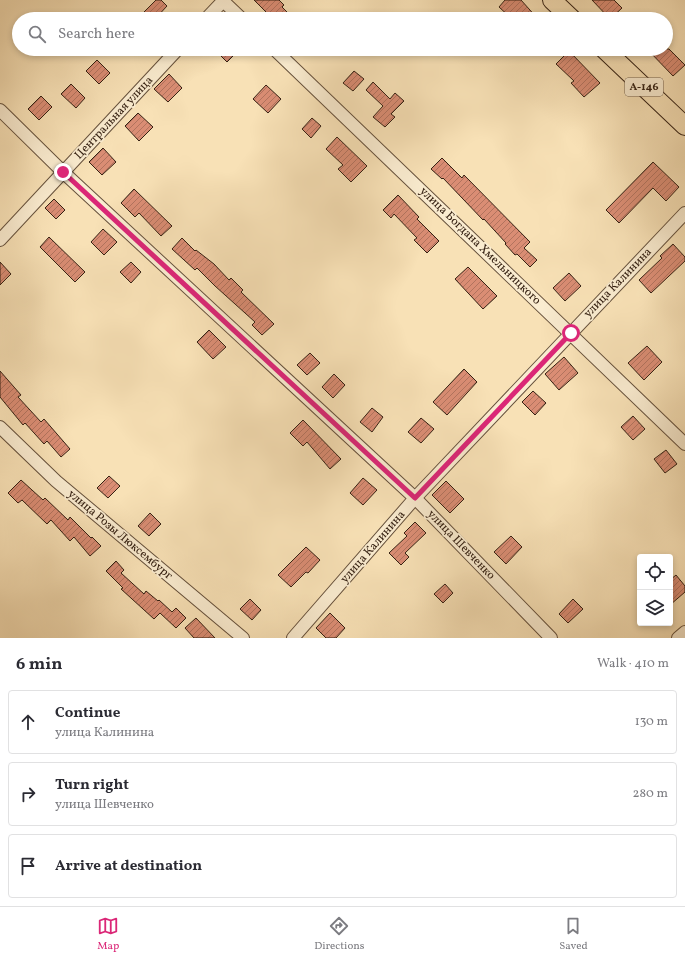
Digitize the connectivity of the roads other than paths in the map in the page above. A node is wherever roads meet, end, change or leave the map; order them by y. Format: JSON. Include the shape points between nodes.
{"nodes":[{"id":1,"x":224,"y":0,"type":"edge"},
{"id":2,"x":552,"y":0,"type":"edge"},
{"id":3,"x":213,"y":12,"type":"edge"},
{"id":4,"x":235,"y":12,"type":"edge"},
{"id":5,"x":565,"y":12,"type":"edge"},
{"id":6,"x":171,"y":56,"type":"edge"},
{"id":7,"x":281,"y":56,"type":"edge"},
{"id":8,"x":611,"y":56,"type":"edge"},
{"id":9,"x":0,"y":110,"type":"edge"},
{"id":10,"x":685,"y":126,"type":"edge"},
{"id":11,"x":63,"y":172,"type":"junction"},
{"id":12,"x":685,"y":213,"type":"edge"},
{"id":13,"x":0,"y":240,"type":"edge"},
{"id":14,"x":571,"y":333,"type":"junction"},
{"id":15,"x":0,"y":427,"type":"edge"},
{"id":16,"x":685,"y":444,"type":"edge"},
{"id":17,"x":415,"y":498,"type":"junction"},
{"id":18,"x":685,"y":632,"type":"edge"},
{"id":19,"x":243,"y":638,"type":"edge"},
{"id":20,"x":293,"y":638,"type":"edge"},
{"id":21,"x":551,"y":638,"type":"edge"},
{"id":22,"x":678,"y":638,"type":"edge"}],
"edges":[{"from":1,"to":3,"type":"street"},
{"from":1,"to":4,"type":"street"},
{"from":2,"to":5,"type":"highway"},
{"from":6,"to":11,"type":"street","name":"Центральная улица"},
{"from":7,"to":14,"type":"street","name":"улица Богдана Хмельницкого"},
{"from":8,"to":10,"type":"highway","number":"А-146"},
{"from":9,"to":11,"type":"street","name":"улица Шевченко"},
{"from":11,"to":13,"type":"street","name":"Центральная улица"},
{"from":11,"to":17,"type":"street","name":"улица Шевченко"},
{"from":12,"to":14,"type":"street","name":"улица Калинина"},
{"from":14,"to":16,"type":"street","name":"улица Богдана Хмельницкого"},
{"from":14,"to":17,"type":"street","name":"улица Калинина"},
{"from":15,"to":19,"type":"street","name":"улица Розы Люксембург","via":[[56,481]]},
{"from":17,"to":20,"type":"street","name":"улица Калинина"},
{"from":17,"to":21,"type":"street","name":"улица Шевченко"},
{"from":18,"to":22,"type":"street"}]}
